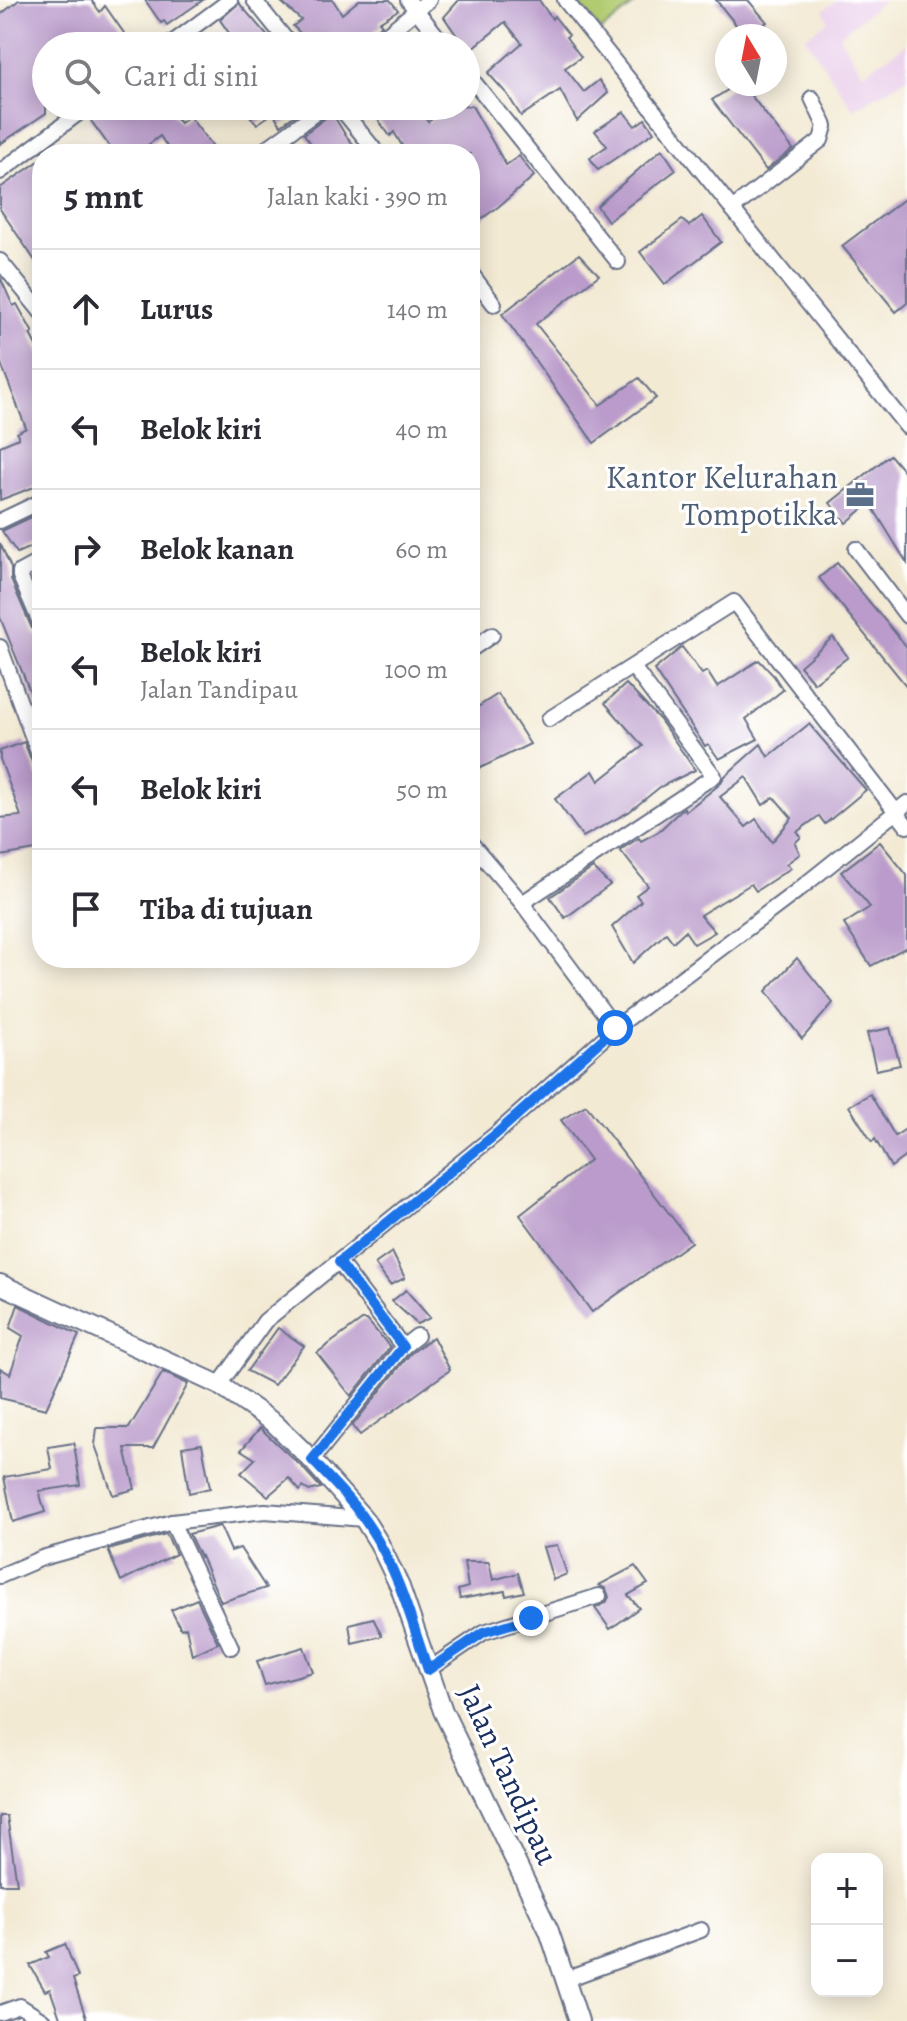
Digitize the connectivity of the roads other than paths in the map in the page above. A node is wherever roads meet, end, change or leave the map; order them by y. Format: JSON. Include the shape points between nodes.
{"nodes":[{"id":1,"x":230,"y":0,"type":"edge"},
{"id":2,"x":254,"y":0,"type":"edge"},
{"id":3,"x":429,"y":0,"type":"edge"},
{"id":4,"x":565,"y":0,"type":"edge"},
{"id":5,"x":413,"y":6,"type":"edge"},
{"id":6,"x":187,"y":32,"type":"edge"},
{"id":7,"x":280,"y":32,"type":"edge"},
{"id":8,"x":386,"y":32,"type":"edge"},
{"id":9,"x":434,"y":32,"type":"edge"},
{"id":10,"x":480,"y":90,"type":"edge"},
{"id":11,"x":812,"y":98,"type":"dead end"},
{"id":12,"x":69,"y":120,"type":"edge"},
{"id":13,"x":306,"y":120,"type":"edge"},
{"id":14,"x":350,"y":120,"type":"edge"},
{"id":15,"x":37,"y":144,"type":"edge"},
{"id":16,"x":273,"y":144,"type":"edge"},
{"id":17,"x":370,"y":144,"type":"edge"},
{"id":18,"x":32,"y":148,"type":"edge"},
{"id":19,"x":0,"y":172,"type":"edge"},
{"id":20,"x":732,"y":209,"type":"junction"},
{"id":21,"x":0,"y":261,"type":"edge"},
{"id":22,"x":618,"y":262,"type":"dead end"},
{"id":23,"x":480,"y":285,"type":"edge"},
{"id":24,"x":32,"y":301,"type":"edge"},
{"id":25,"x":494,"y":304,"type":"dead end"},
{"id":26,"x":907,"y":427,"type":"edge"},
{"id":27,"x":32,"y":506,"type":"edge"},
{"id":28,"x":0,"y":521,"type":"edge"},
{"id":29,"x":856,"y":549,"type":"dead end"},
{"id":30,"x":32,"y":565,"type":"edge"},
{"id":31,"x":32,"y":602,"type":"edge"},
{"id":32,"x":907,"y":616,"type":"edge"},
{"id":33,"x":492,"y":635,"type":"dead end"},
{"id":34,"x":480,"y":643,"type":"edge"},
{"id":35,"x":0,"y":647,"type":"edge"},
{"id":36,"x":633,"y":667,"type":"junction"},
{"id":37,"x":549,"y":719,"type":"dead end"},
{"id":38,"x":32,"y":735,"type":"edge"},
{"id":39,"x":902,"y":807,"type":"edge"},
{"id":40,"x":907,"y":826,"type":"edge"},
{"id":41,"x":480,"y":854,"type":"edge"},
{"id":42,"x":522,"y":903,"type":"junction"},
{"id":43,"x":615,"y":1028,"type":"junction"},
{"id":44,"x":339,"y":1262,"type":"junction"},
{"id":45,"x":0,"y":1284,"type":"edge"},
{"id":46,"x":417,"y":1336,"type":"dead end"},
{"id":47,"x":403,"y":1347,"type":"junction"},
{"id":48,"x":219,"y":1385,"type":"junction"},
{"id":49,"x":312,"y":1460,"type":"junction"},
{"id":50,"x":364,"y":1519,"type":"junction"},
{"id":51,"x":172,"y":1522,"type":"junction"},
{"id":52,"x":0,"y":1576,"type":"edge"},
{"id":53,"x":599,"y":1596,"type":"dead end"},
{"id":54,"x":231,"y":1647,"type":"dead end"},
{"id":55,"x":428,"y":1670,"type":"junction"},
{"id":56,"x":701,"y":1930,"type":"dead end"},
{"id":57,"x":567,"y":1979,"type":"junction"},
{"id":58,"x":0,"y":2013,"type":"edge"},
{"id":59,"x":43,"y":2021,"type":"edge"},
{"id":60,"x":579,"y":2021,"type":"edge"}],
"edges":[{"from":1,"to":6,"type":"street"},
{"from":2,"to":7,"type":"street"},
{"from":3,"to":5,"type":"street"},
{"from":4,"to":20,"type":"street"},
{"from":5,"to":8,"type":"street"},
{"from":5,"to":9,"type":"street"},
{"from":10,"to":22,"type":"street"},
{"from":11,"to":20,"type":"street","via":[[825,126],[821,140]]},
{"from":12,"to":15,"type":"street"},
{"from":13,"to":16,"type":"street"},
{"from":14,"to":17,"type":"street"},
{"from":18,"to":19,"type":"street"},
{"from":20,"to":26,"type":"street"},
{"from":21,"to":24,"type":"street"},
{"from":23,"to":25,"type":"street"},
{"from":27,"to":28,"type":"street"},
{"from":29,"to":32,"type":"street"},
{"from":30,"to":31,"type":"street","via":[[20,572]]},
{"from":33,"to":34,"type":"street"},
{"from":35,"to":38,"type":"street"},
{"from":36,"to":37,"type":"street"},
{"from":36,"to":39,"type":"street","via":[[734,602]]},
{"from":36,"to":42,"type":"street","via":[[714,776]]},
{"from":39,"to":40,"type":"street"},
{"from":39,"to":43,"type":"street"},
{"from":41,"to":42,"type":"street"},
{"from":42,"to":43,"type":"street"},
{"from":43,"to":44,"type":"street"},
{"from":44,"to":47,"type":"street"},
{"from":44,"to":48,"type":"street","via":[[265,1321]]},
{"from":45,"to":48,"type":"street","name":"Jalan Tandipau"},
{"from":46,"to":47,"type":"street"},
{"from":47,"to":49,"type":"street"},
{"from":48,"to":49,"type":"street","name":"Jalan Tandipau","via":[[274,1423]]},
{"from":49,"to":50,"type":"street","name":"Jalan Tandipau"},
{"from":50,"to":51,"type":"street","via":[[265,1511]]},
{"from":50,"to":55,"type":"street","name":"Jalan Tandipau","via":[[400,1587]]},
{"from":51,"to":52,"type":"street","via":[[42,1558]]},
{"from":51,"to":54,"type":"street"},
{"from":53,"to":55,"type":"street","via":[[484,1632]]},
{"from":55,"to":57,"type":"street","name":"Jalan Tandipau"},
{"from":56,"to":57,"type":"street"},
{"from":57,"to":60,"type":"street","name":"Jalan Tandipau"},
{"from":58,"to":59,"type":"street","via":[[20,2006]]}]}
